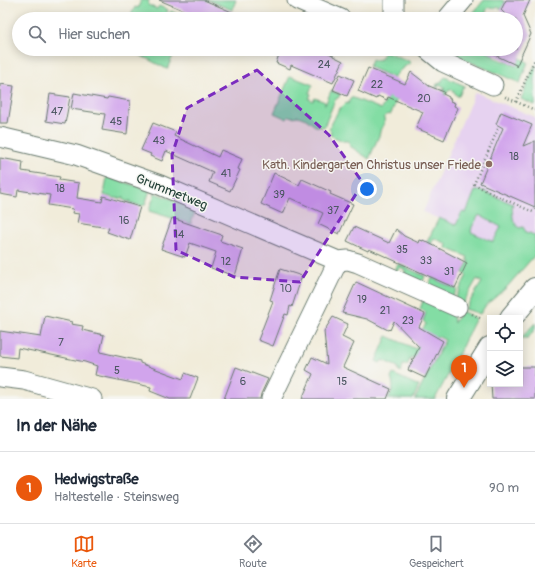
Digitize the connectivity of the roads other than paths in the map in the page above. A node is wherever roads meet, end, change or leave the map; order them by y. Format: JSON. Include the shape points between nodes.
{"nodes":[{"id":1,"x":297,"y":0,"type":"edge"},
{"id":2,"x":394,"y":0,"type":"edge"},
{"id":3,"x":463,"y":0,"type":"edge"},
{"id":4,"x":325,"y":12,"type":"edge"},
{"id":5,"x":394,"y":12,"type":"edge"},
{"id":6,"x":453,"y":12,"type":"edge"},
{"id":7,"x":436,"y":56,"type":"edge"},
{"id":8,"x":493,"y":85,"type":"road end"},
{"id":9,"x":0,"y":137,"type":"edge"},
{"id":10,"x":338,"y":261,"type":"junction"},
{"id":11,"x":535,"y":289,"type":"edge"},
{"id":12,"x":457,"y":307,"type":"dead end"},
{"id":13,"x":513,"y":315,"type":"edge"},
{"id":14,"x":488,"y":351,"type":"edge"},
{"id":15,"x":0,"y":377,"type":"edge"},
{"id":16,"x":92,"y":399,"type":"edge"},
{"id":17,"x":271,"y":399,"type":"edge"},
{"id":18,"x":458,"y":399,"type":"edge"}],
"edges":[{"from":1,"to":4,"type":"street"},
{"from":2,"to":5,"type":"street"},
{"from":3,"to":6,"type":"street"},
{"from":7,"to":8,"type":"street","via":[[443,62]]},
{"from":9,"to":10,"type":"street","name":"Grummetweg","via":[[76,154],[160,185]]},
{"from":10,"to":12,"type":"street","name":"Grummetweg","via":[[358,263]]},
{"from":10,"to":17,"type":"street"},
{"from":11,"to":13,"type":"main road"},
{"from":14,"to":18,"type":"main road"},
{"from":15,"to":16,"type":"street","via":[[24,380]]}]}
